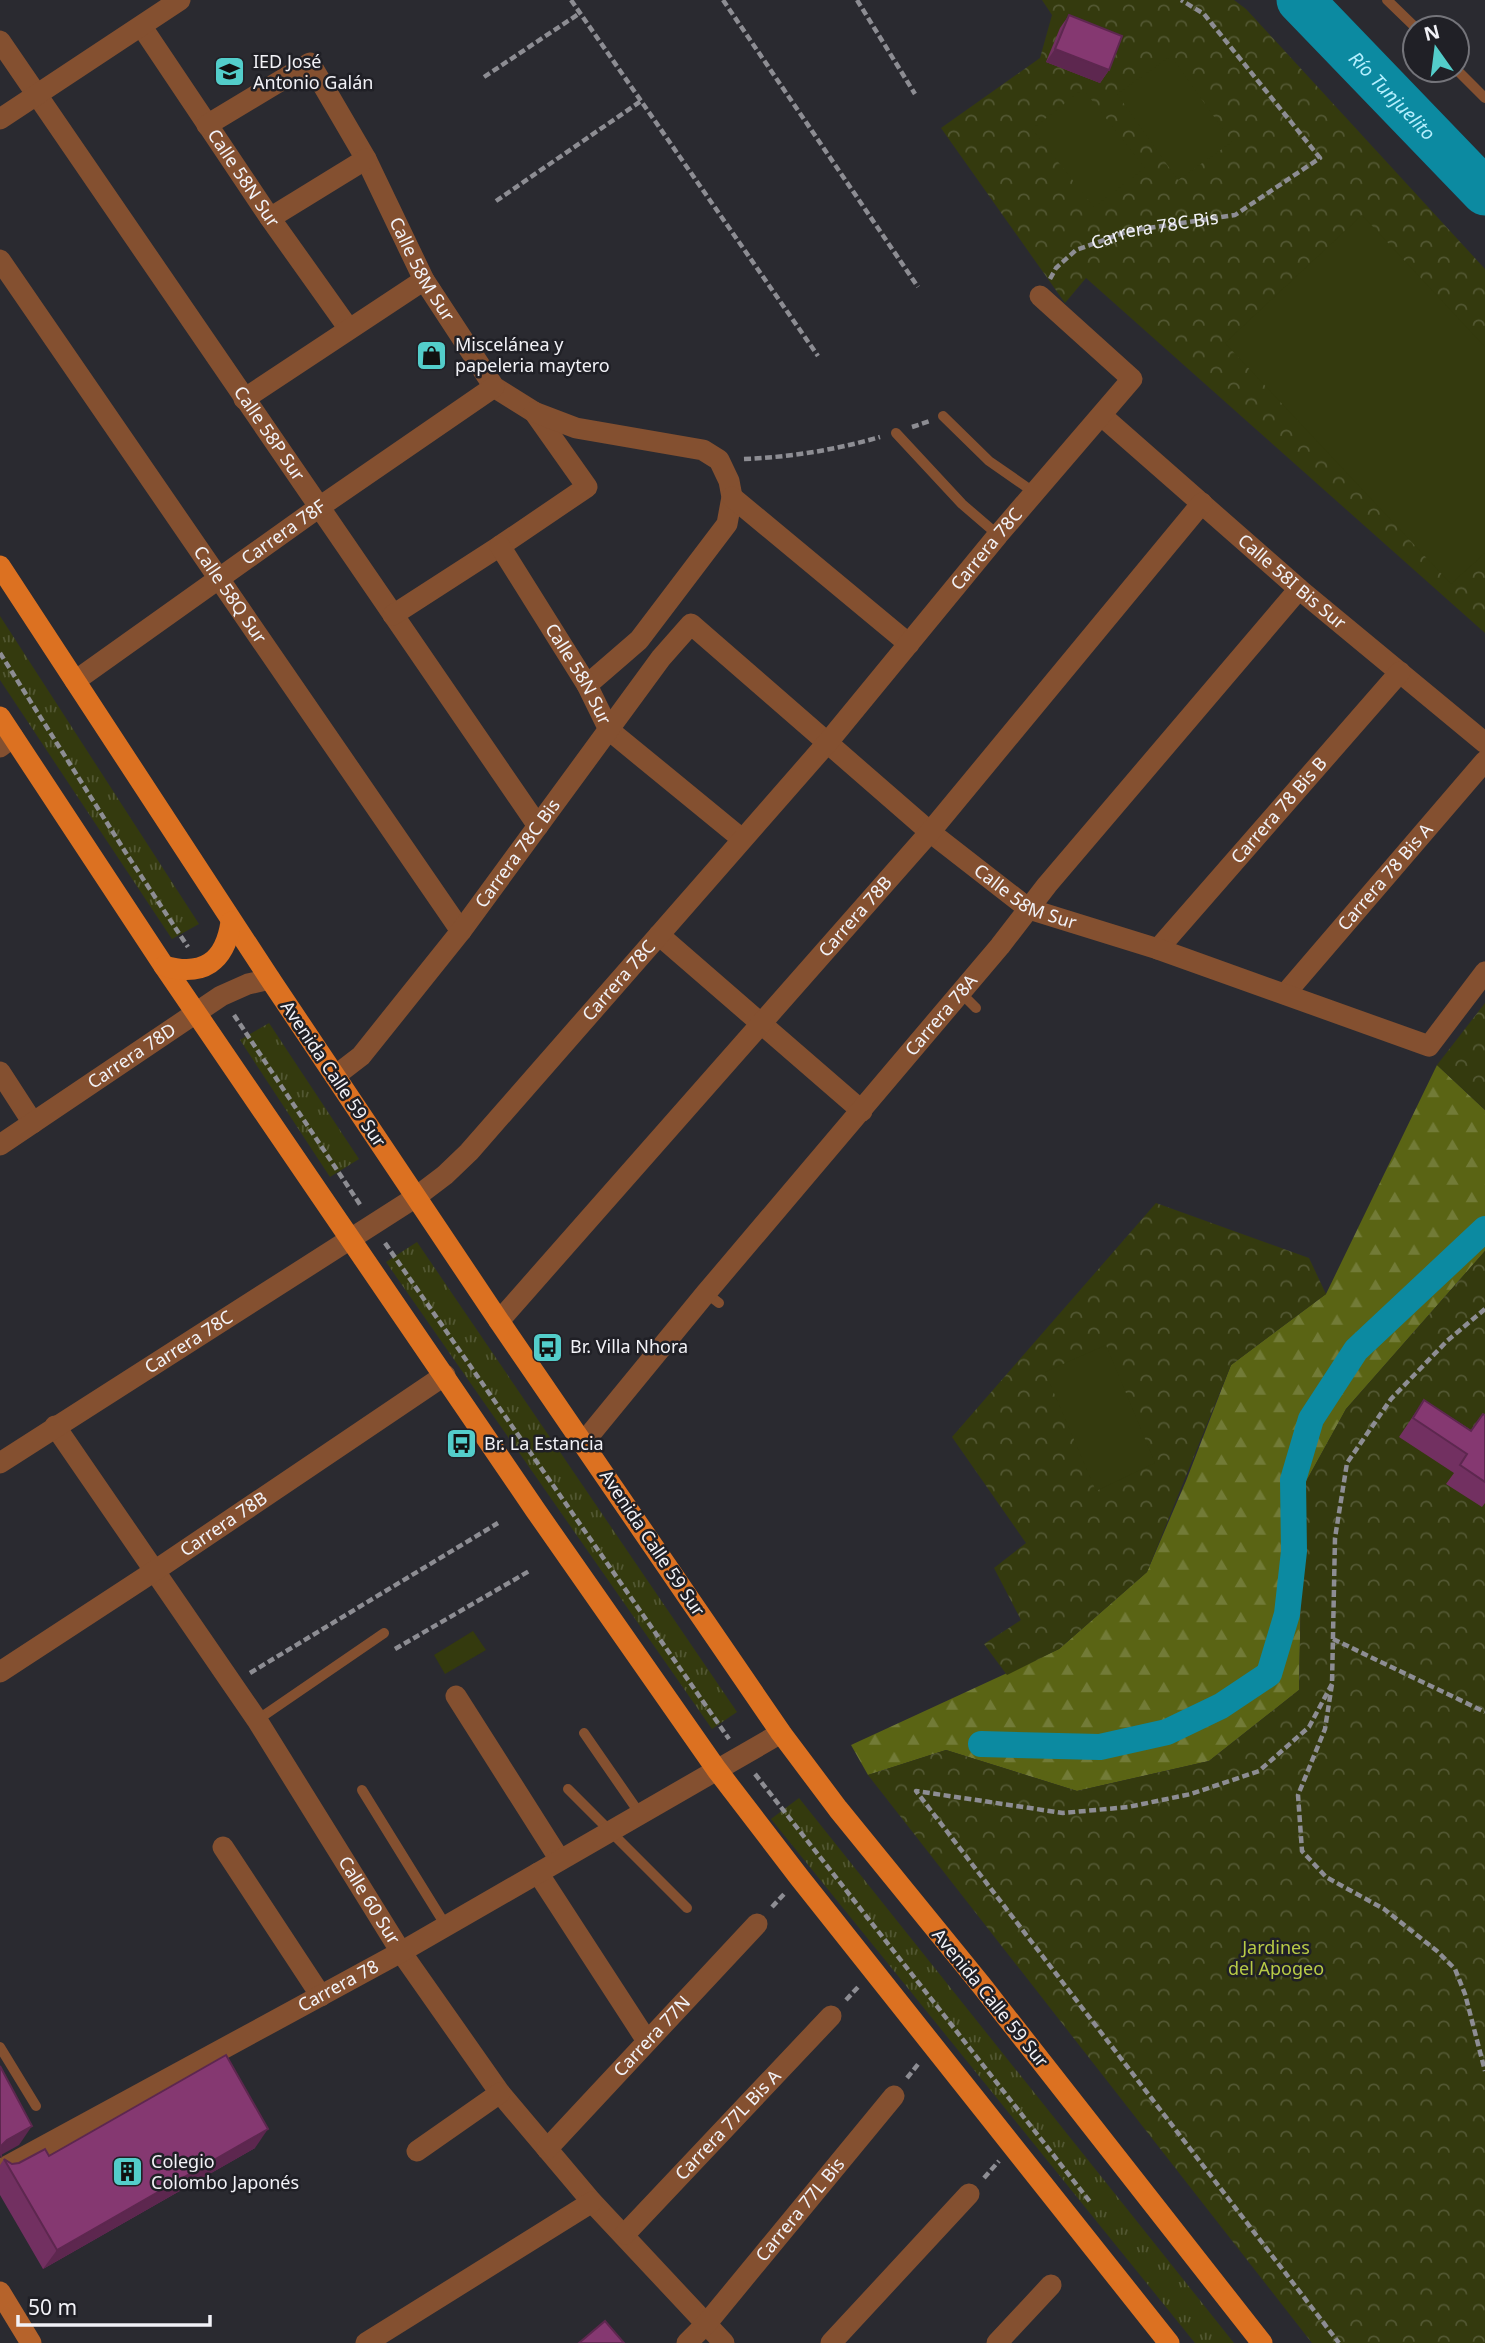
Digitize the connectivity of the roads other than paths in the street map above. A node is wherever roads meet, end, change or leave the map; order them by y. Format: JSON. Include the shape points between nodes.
{"nodes":[{"id":1,"x":180,"y":0,"type":"edge"},
{"id":2,"x":1387,"y":0,"type":"edge"},
{"id":3,"x":1402,"y":14,"type":"edge"},
{"id":4,"x":142,"y":27,"type":"junction"},
{"id":5,"x":0,"y":41,"type":"edge"},
{"id":6,"x":1471,"y":84,"type":"edge"},
{"id":7,"x":36,"y":96,"type":"junction"},
{"id":8,"x":1485,"y":98,"type":"edge"},
{"id":9,"x":0,"y":119,"type":"edge"},
{"id":10,"x":207,"y":125,"type":"junction"},
{"id":11,"x":366,"y":159,"type":"junction"},
{"id":12,"x":270,"y":218,"type":"junction"},
{"id":13,"x":0,"y":260,"type":"edge"},
{"id":14,"x":424,"y":280,"type":"junction"},
{"id":15,"x":1040,"y":296,"type":"road end"},
{"id":16,"x":349,"y":329,"type":"junction"},
{"id":17,"x":494,"y":387,"type":"junction"},
{"id":18,"x":244,"y":399,"type":"junction"},
{"id":19,"x":534,"y":412,"type":"junction"},
{"id":20,"x":943,"y":416,"type":"road end"},
{"id":21,"x":1102,"y":416,"type":"junction"},
{"id":22,"x":896,"y":433,"type":"road end"},
{"id":23,"x":1035,"y":492,"type":"junction"},
{"id":24,"x":732,"y":497,"type":"junction"},
{"id":25,"x":1202,"y":503,"type":"junction"},
{"id":26,"x":318,"y":508,"type":"junction"},
{"id":27,"x":998,"y":535,"type":"junction"},
{"id":28,"x":500,"y":546,"type":"junction"},
{"id":29,"x":0,"y":566,"type":"edge"},
{"id":30,"x":218,"y":579,"type":"junction"},
{"id":31,"x":1299,"y":589,"type":"junction"},
{"id":32,"x":393,"y":615,"type":"junction"},
{"id":33,"x":691,"y":624,"type":"joint"},
{"id":34,"x":639,"y":640,"type":"junction"},
{"id":35,"x":909,"y":644,"type":"junction"},
{"id":36,"x":661,"y":658,"type":"junction"},
{"id":37,"x":1399,"y":672,"type":"junction"},
{"id":38,"x":75,"y":681,"type":"junction"},
{"id":39,"x":587,"y":685,"type":"junction"},
{"id":40,"x":0,"y":717,"type":"edge"},
{"id":41,"x":609,"y":730,"type":"junction"},
{"id":42,"x":6,"y":742,"type":"edge"},
{"id":43,"x":828,"y":742,"type":"junction"},
{"id":44,"x":1485,"y":743,"type":"edge"},
{"id":45,"x":1485,"y":761,"type":"edge"},
{"id":46,"x":538,"y":826,"type":"junction"},
{"id":47,"x":930,"y":832,"type":"junction"},
{"id":48,"x":742,"y":839,"type":"junction"},
{"id":49,"x":1029,"y":909,"type":"junction"},
{"id":50,"x":231,"y":922,"type":"junction"},
{"id":51,"x":461,"y":931,"type":"junction"},
{"id":52,"x":659,"y":935,"type":"junction"},
{"id":53,"x":1158,"y":949,"type":"junction"},
{"id":54,"x":164,"y":966,"type":"junction"},
{"id":55,"x":1485,"y":972,"type":"edge"},
{"id":56,"x":270,"y":979,"type":"junction"},
{"id":57,"x":1285,"y":994,"type":"junction"},
{"id":58,"x":196,"y":1013,"type":"junction"},
{"id":59,"x":762,"y":1023,"type":"junction"},
{"id":60,"x":0,"y":1072,"type":"edge"},
{"id":61,"x":335,"y":1076,"type":"junction"},
{"id":62,"x":862,"y":1111,"type":"junction"},
{"id":63,"x":33,"y":1123,"type":"junction"},
{"id":64,"x":0,"y":1145,"type":"edge"},
{"id":65,"x":416,"y":1197,"type":"junction"},
{"id":66,"x":351,"y":1238,"type":"junction"},
{"id":67,"x":499,"y":1321,"type":"junction"},
{"id":68,"x":445,"y":1375,"type":"junction"},
{"id":69,"x":55,"y":1426,"type":"junction"},
{"id":70,"x":583,"y":1443,"type":"junction"},
{"id":71,"x":0,"y":1463,"type":"edge"},
{"id":72,"x":153,"y":1572,"type":"junction"},
{"id":73,"x":384,"y":1633,"type":"dead end"},
{"id":74,"x":0,"y":1672,"type":"edge"},
{"id":75,"x":456,"y":1696,"type":"dead end"},
{"id":76,"x":264,"y":1715,"type":"junction"},
{"id":77,"x":584,"y":1733,"type":"dead end"},
{"id":78,"x":781,"y":1733,"type":"junction"},
{"id":79,"x":717,"y":1770,"type":"junction"},
{"id":80,"x":568,"y":1789,"type":"dead end"},
{"id":81,"x":362,"y":1790,"type":"dead end"},
{"id":82,"x":640,"y":1814,"type":"junction"},
{"id":83,"x":611,"y":1831,"type":"junction"},
{"id":84,"x":223,"y":1847,"type":"dead end"},
{"id":85,"x":560,"y":1860,"type":"junction"},
{"id":86,"x":538,"y":1874,"type":"junction"},
{"id":87,"x":687,"y":1908,"type":"dead end"},
{"id":88,"x":757,"y":1924,"type":"road end"},
{"id":89,"x":446,"y":1926,"type":"junction"},
{"id":90,"x":401,"y":1952,"type":"junction"},
{"id":91,"x":321,"y":1996,"type":"junction"},
{"id":92,"x":831,"y":2016,"type":"road end"},
{"id":93,"x":647,"y":2041,"type":"junction"},
{"id":94,"x":0,"y":2047,"type":"edge"},
{"id":95,"x":13,"y":2069,"type":"junction"},
{"id":96,"x":0,"y":2077,"type":"edge"},
{"id":97,"x":500,"y":2093,"type":"junction"},
{"id":98,"x":894,"y":2096,"type":"road end"},
{"id":99,"x":36,"y":2106,"type":"dead end"},
{"id":100,"x":547,"y":2148,"type":"junction"},
{"id":101,"x":417,"y":2151,"type":"dead end"},
{"id":102,"x":0,"y":2170,"type":"edge"},
{"id":103,"x":969,"y":2194,"type":"road end"},
{"id":104,"x":592,"y":2202,"type":"junction"},
{"id":105,"x":625,"y":2234,"type":"junction"},
{"id":106,"x":1051,"y":2285,"type":"dead end"},
{"id":107,"x":0,"y":2292,"type":"edge"},
{"id":108,"x":707,"y":2323,"type":"junction"},
{"id":109,"x":31,"y":2343,"type":"edge"},
{"id":110,"x":366,"y":2343,"type":"edge"},
{"id":111,"x":687,"y":2343,"type":"edge"},
{"id":112,"x":724,"y":2343,"type":"edge"},
{"id":113,"x":831,"y":2343,"type":"edge"},
{"id":114,"x":997,"y":2343,"type":"edge"},
{"id":115,"x":1170,"y":2343,"type":"edge"},
{"id":116,"x":1262,"y":2343,"type":"edge"}],
"edges":[{"from":1,"to":4,"type":"street"},
{"from":2,"to":3,"type":"lane"},
{"from":4,"to":7,"type":"street"},
{"from":4,"to":10,"type":"street","name":"Calle 58N Sur"},
{"from":5,"to":7,"type":"street","name":"Calle 58P Sur"},
{"from":6,"to":8,"type":"lane"},
{"from":7,"to":9,"type":"street"},
{"from":7,"to":18,"type":"street","name":"Calle 58P Sur"},
{"from":10,"to":11,"type":"street","name":"Calle 58M Sur","via":[[310,63]]},
{"from":10,"to":12,"type":"street","name":"Calle 58N Sur"},
{"from":11,"to":12,"type":"street"},
{"from":11,"to":14,"type":"street","name":"Calle 58M Sur"},
{"from":12,"to":16,"type":"street","name":"Calle 58N Sur"},
{"from":13,"to":30,"type":"street","name":"Calle 58Q Sur"},
{"from":14,"to":16,"type":"street"},
{"from":14,"to":17,"type":"street","name":"Calle 58M Sur"},
{"from":15,"to":21,"type":"street","name":"Carrera 78C","via":[[1132,379]]},
{"from":16,"to":18,"type":"street"},
{"from":17,"to":19,"type":"street","name":"Calle 58M Sur"},
{"from":17,"to":26,"type":"street","name":"Carrera 78F"},
{"from":18,"to":26,"type":"street","name":"Calle 58P Sur"},
{"from":19,"to":24,"type":"street","via":[[576,428],[703,450],[719,460]]},
{"from":19,"to":28,"type":"street","name":"Calle 58M Sur","via":[[587,487]]},
{"from":20,"to":23,"type":"lane","via":[[989,461]]},
{"from":21,"to":23,"type":"street","name":"Carrera 78C"},
{"from":21,"to":25,"type":"street","name":"Calle 58I Bis Sur"},
{"from":22,"to":27,"type":"lane","via":[[962,504]]},
{"from":23,"to":27,"type":"street","name":"Carrera 78C"},
{"from":24,"to":34,"type":"street","via":[[727,524]]},
{"from":24,"to":35,"type":"street"},
{"from":25,"to":31,"type":"street","name":"Calle 58I Bis Sur"},
{"from":25,"to":47,"type":"street","name":"Carrera 78B"},
{"from":26,"to":30,"type":"street","name":"Carrera 78F"},
{"from":26,"to":32,"type":"street","name":"Calle 58P Sur"},
{"from":27,"to":35,"type":"street","name":"Carrera 78C"},
{"from":28,"to":32,"type":"street"},
{"from":28,"to":39,"type":"street","name":"Calle 58N Sur"},
{"from":29,"to":38,"type":"main road","name":"Avenida Calle 59 Sur"},
{"from":30,"to":38,"type":"street","name":"Carrera 78F"},
{"from":30,"to":51,"type":"street","name":"Calle 58Q Sur"},
{"from":31,"to":37,"type":"street","name":"Calle 58I Bis Sur"},
{"from":31,"to":49,"type":"street","name":"Carrera 78A"},
{"from":32,"to":46,"type":"street","name":"Calle 58P Sur"},
{"from":33,"to":36,"type":"street","name":"Carrera 78C Bis"},
{"from":33,"to":43,"type":"street","name":"Calle 58M Sur"},
{"from":34,"to":36,"type":"street"},
{"from":34,"to":39,"type":"street"},
{"from":35,"to":43,"type":"street","name":"Carrera 78C"},
{"from":36,"to":41,"type":"street","name":"Carrera 78C Bis"},
{"from":37,"to":44,"type":"street","name":"Calle 58I Bis Sur"},
{"from":37,"to":53,"type":"street","name":"Carrera 78 Bis B"},
{"from":38,"to":50,"type":"main road","name":"Avenida Calle 59 Sur"},
{"from":39,"to":41,"type":"street","name":"Calle 58N Sur"},
{"from":40,"to":42,"type":"main road"},
{"from":41,"to":46,"type":"street","name":"Carrera 78C Bis"},
{"from":41,"to":48,"type":"street","name":"Calle 58N Sur"},
{"from":42,"to":54,"type":"main road"},
{"from":43,"to":47,"type":"street","name":"Calle 58M Sur"},
{"from":43,"to":48,"type":"street","name":"Carrera 78C"},
{"from":45,"to":57,"type":"street","name":"Carrera 78 Bis A"},
{"from":46,"to":51,"type":"street","name":"Carrera 78C Bis"},
{"from":47,"to":49,"type":"street","name":"Calle 58M Sur"},
{"from":47,"to":59,"type":"street","name":"Carrera 78B"},
{"from":48,"to":52,"type":"street","name":"Carrera 78C"},
{"from":49,"to":53,"type":"street","name":"Calle 58M Sur"},
{"from":49,"to":62,"type":"street","name":"Carrera 78A","via":[[968,1001]]},
{"from":50,"to":54,"type":"main road","via":[[228,941],[218,957],[202,968],[183,971]]},
{"from":50,"to":56,"type":"main road","name":"Avenida Calle 59 Sur"},
{"from":51,"to":61,"type":"street","name":"Carrera 78C Bis","via":[[360,1056]]},
{"from":52,"to":59,"type":"street"},
{"from":52,"to":65,"type":"street","name":"Carrera 78C","via":[[469,1152]]},
{"from":53,"to":57,"type":"street","name":"Calle 58M Sur"},
{"from":54,"to":58,"type":"main road"},
{"from":55,"to":57,"type":"street","name":"Calle 58M Sur","via":[[1429,1046]]},
{"from":56,"to":58,"type":"street","name":"Carrera 78D","via":[[221,996]]},
{"from":56,"to":61,"type":"main road","name":"Avenida Calle 59 Sur"},
{"from":58,"to":63,"type":"street","name":"Carrera 78D"},
{"from":58,"to":66,"type":"main road"},
{"from":59,"to":62,"type":"street"},
{"from":59,"to":67,"type":"street","name":"Carrera 78B"},
{"from":60,"to":63,"type":"street"},
{"from":61,"to":65,"type":"main road","name":"Avenida Calle 59 Sur"},
{"from":62,"to":70,"type":"street","name":"Carrera 78A","via":[[713,1298]]},
{"from":63,"to":64,"type":"street","name":"Carrera 78D"},
{"from":65,"to":66,"type":"street","name":"Carrera 78C"},
{"from":65,"to":67,"type":"main road","name":"Avenida Calle 59 Sur"},
{"from":66,"to":68,"type":"main road"},
{"from":66,"to":69,"type":"street","name":"Carrera 78C"},
{"from":67,"to":70,"type":"main road","name":"Avenida Calle 59 Sur"},
{"from":68,"to":72,"type":"street","name":"Carrera 78B"},
{"from":68,"to":79,"type":"main road"},
{"from":69,"to":71,"type":"street","name":"Carrera 78C"},
{"from":69,"to":72,"type":"street","name":"Calle 60 Sur"},
{"from":70,"to":78,"type":"main road","name":"Avenida Calle 59 Sur"},
{"from":72,"to":74,"type":"street","name":"Carrera 78B"},
{"from":72,"to":76,"type":"street","name":"Calle 60 Sur"},
{"from":73,"to":76,"type":"lane"},
{"from":75,"to":85,"type":"street"},
{"from":76,"to":90,"type":"street","name":"Calle 60 Sur"},
{"from":77,"to":82,"type":"lane"},
{"from":78,"to":79,"type":"street","name":"Carrera 78"},
{"from":78,"to":116,"type":"main road","name":"Avenida Calle 59 Sur"},
{"from":79,"to":82,"type":"street","name":"Carrera 78"},
{"from":79,"to":115,"type":"main road"},
{"from":80,"to":83,"type":"lane"},
{"from":81,"to":89,"type":"lane"},
{"from":82,"to":83,"type":"street","name":"Carrera 78"},
{"from":83,"to":85,"type":"street","name":"Carrera 78"},
{"from":83,"to":87,"type":"lane"},
{"from":84,"to":91,"type":"street"},
{"from":85,"to":86,"type":"street","name":"Carrera 78"},
{"from":86,"to":89,"type":"street","name":"Carrera 78"},
{"from":86,"to":93,"type":"street"},
{"from":88,"to":93,"type":"street","name":"Carrera 77N"},
{"from":89,"to":90,"type":"street","name":"Carrera 78"},
{"from":90,"to":91,"type":"street","name":"Carrera 78"},
{"from":90,"to":97,"type":"street","name":"Calle 60 Sur"},
{"from":91,"to":102,"type":"street","name":"Carrera 78"},
{"from":92,"to":105,"type":"street","name":"Carrera 77L Bis A"},
{"from":93,"to":100,"type":"street","name":"Carrera 77N"},
{"from":94,"to":95,"type":"lane"},
{"from":95,"to":96,"type":"lane"},
{"from":95,"to":99,"type":"lane"},
{"from":97,"to":100,"type":"street","name":"Calle 60 Sur"},
{"from":97,"to":101,"type":"street"},
{"from":98,"to":108,"type":"street","name":"Carrera 77L Bis"},
{"from":100,"to":104,"type":"street","name":"Calle 60 Sur"},
{"from":103,"to":113,"type":"street"},
{"from":104,"to":105,"type":"street","name":"Calle 60 Sur"},
{"from":104,"to":110,"type":"street"},
{"from":105,"to":108,"type":"street","name":"Calle 60 Sur"},
{"from":106,"to":114,"type":"street"},
{"from":107,"to":109,"type":"main road"},
{"from":108,"to":111,"type":"street","name":"Carrera 77L Bis"},
{"from":108,"to":112,"type":"street","name":"Calle 60 Sur"}]}
